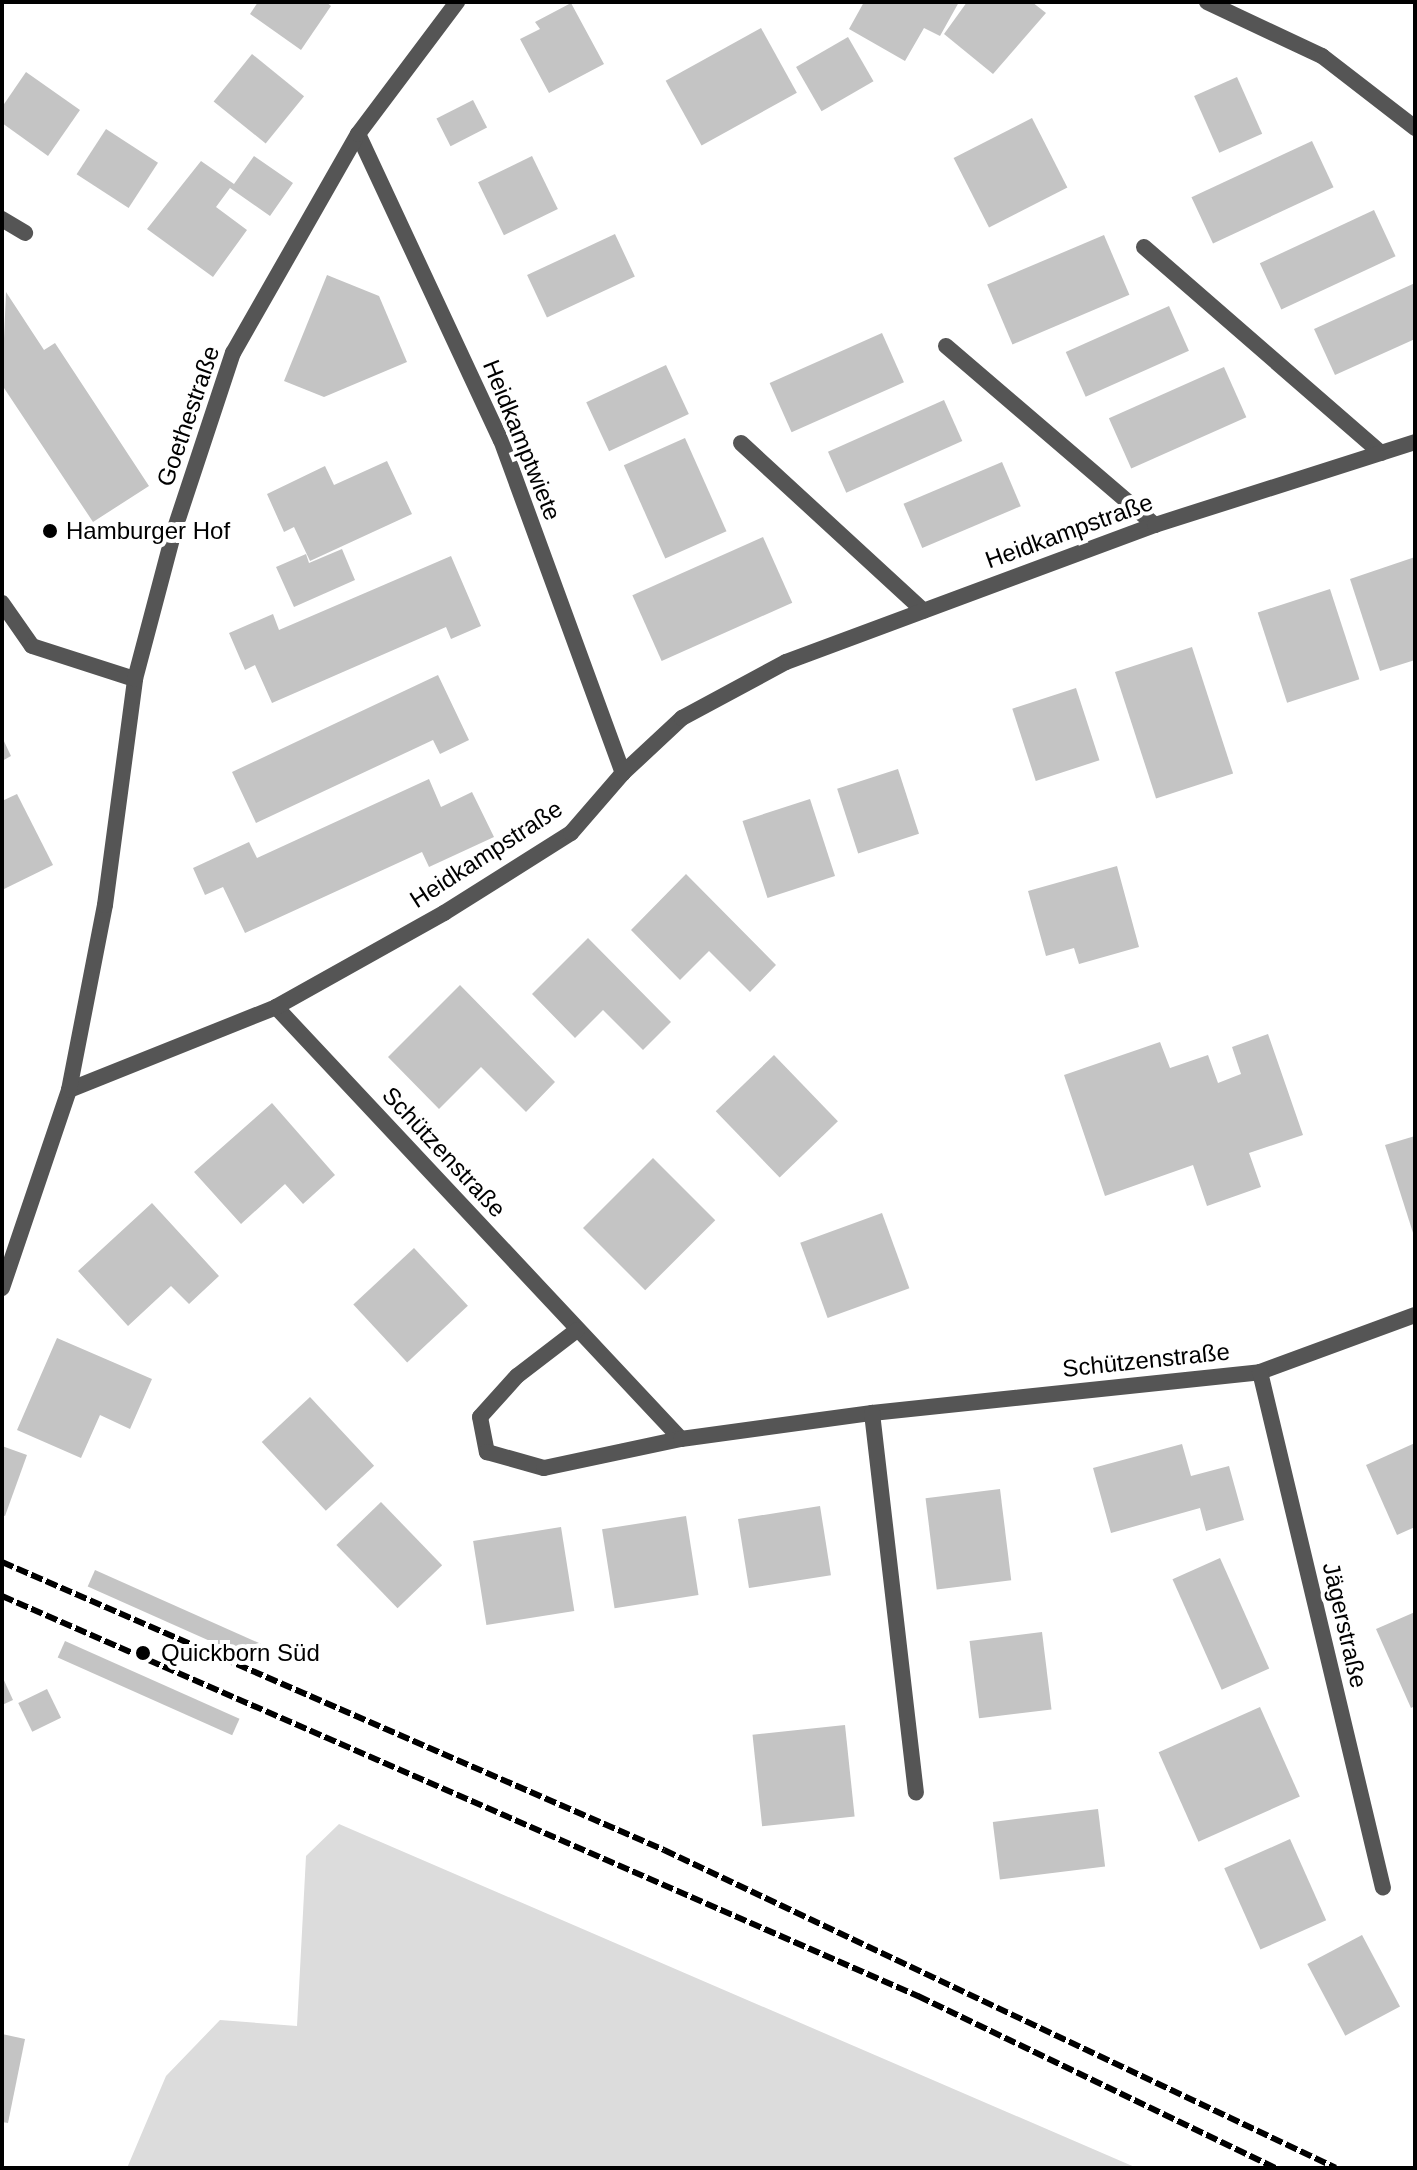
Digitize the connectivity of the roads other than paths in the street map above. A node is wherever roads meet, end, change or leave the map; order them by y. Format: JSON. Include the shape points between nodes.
{"nodes":[{"id":1,"x":457,"y":2,"type":"edge"},
{"id":2,"x":1207,"y":2,"type":"edge"},
{"id":3,"x":1415,"y":128,"type":"edge"},
{"id":4,"x":358,"y":134,"type":"junction"},
{"id":5,"x":2,"y":219,"type":"edge"},
{"id":6,"x":25,"y":233,"type":"dead end"},
{"id":7,"x":1144,"y":247,"type":"dead end"},
{"id":8,"x":946,"y":346,"type":"dead end"},
{"id":9,"x":1415,"y":442,"type":"edge"},
{"id":10,"x":741,"y":443,"type":"dead end"},
{"id":11,"x":1381,"y":453,"type":"junction"},
{"id":12,"x":1155,"y":525,"type":"junction"},
{"id":13,"x":2,"y":603,"type":"edge"},
{"id":14,"x":924,"y":611,"type":"junction"},
{"id":15,"x":135,"y":679,"type":"junction"},
{"id":16,"x":623,"y":773,"type":"junction"},
{"id":17,"x":276,"y":1007,"type":"junction"},
{"id":18,"x":69,"y":1090,"type":"junction"},
{"id":19,"x":4,"y":1277,"type":"edge"},
{"id":20,"x":1415,"y":1315,"type":"edge"},
{"id":21,"x":577,"y":1330,"type":"junction"},
{"id":22,"x":1260,"y":1372,"type":"junction"},
{"id":23,"x":872,"y":1413,"type":"junction"},
{"id":24,"x":681,"y":1439,"type":"junction"},
{"id":25,"x":916,"y":1792,"type":"dead end"},
{"id":26,"x":1383,"y":1888,"type":"dead end"}],
"edges":[{"from":1,"to":4,"type":"street","name":"Goethestraße"},
{"from":2,"to":3,"type":"street","via":[[1322,56]]},
{"from":4,"to":15,"type":"street","name":"Goethestraße","via":[[233,353],[174,531]]},
{"from":4,"to":16,"type":"street","name":"Heidkamptwiete","via":[[501,440]]},
{"from":5,"to":6,"type":"street"},
{"from":7,"to":11,"type":"street"},
{"from":8,"to":12,"type":"street"},
{"from":9,"to":11,"type":"street","name":"Heidkampstraße"},
{"from":10,"to":14,"type":"street"},
{"from":11,"to":12,"type":"street","name":"Heidkampstraße"},
{"from":12,"to":14,"type":"street","name":"Heidkampstraße"},
{"from":13,"to":15,"type":"street","via":[[32,646]]},
{"from":14,"to":16,"type":"street","name":"Heidkampstraße","via":[[786,662],[682,718]]},
{"from":15,"to":18,"type":"street","name":"Goethestraße","via":[[105,905]]},
{"from":16,"to":17,"type":"street","name":"Heidkampstraße","via":[[571,833],[444,913]]},
{"from":17,"to":18,"type":"street","name":"Heidkampstraße"},
{"from":17,"to":21,"type":"street","name":"Schützenstraße"},
{"from":18,"to":19,"type":"street"},
{"from":20,"to":22,"type":"street","name":"Schützenstraße"},
{"from":21,"to":24,"type":"street","name":"Schützenstraße"},
{"from":21,"to":24,"type":"street","name":"Schützenstraße","via":[[517,1376],[480,1417],[487,1452],[544,1468]]},
{"from":22,"to":23,"type":"street","name":"Schützenstraße"},
{"from":22,"to":26,"type":"street","name":"Jägerstraße"},
{"from":23,"to":24,"type":"street","name":"Schützenstraße"},
{"from":23,"to":25,"type":"street"}]}
